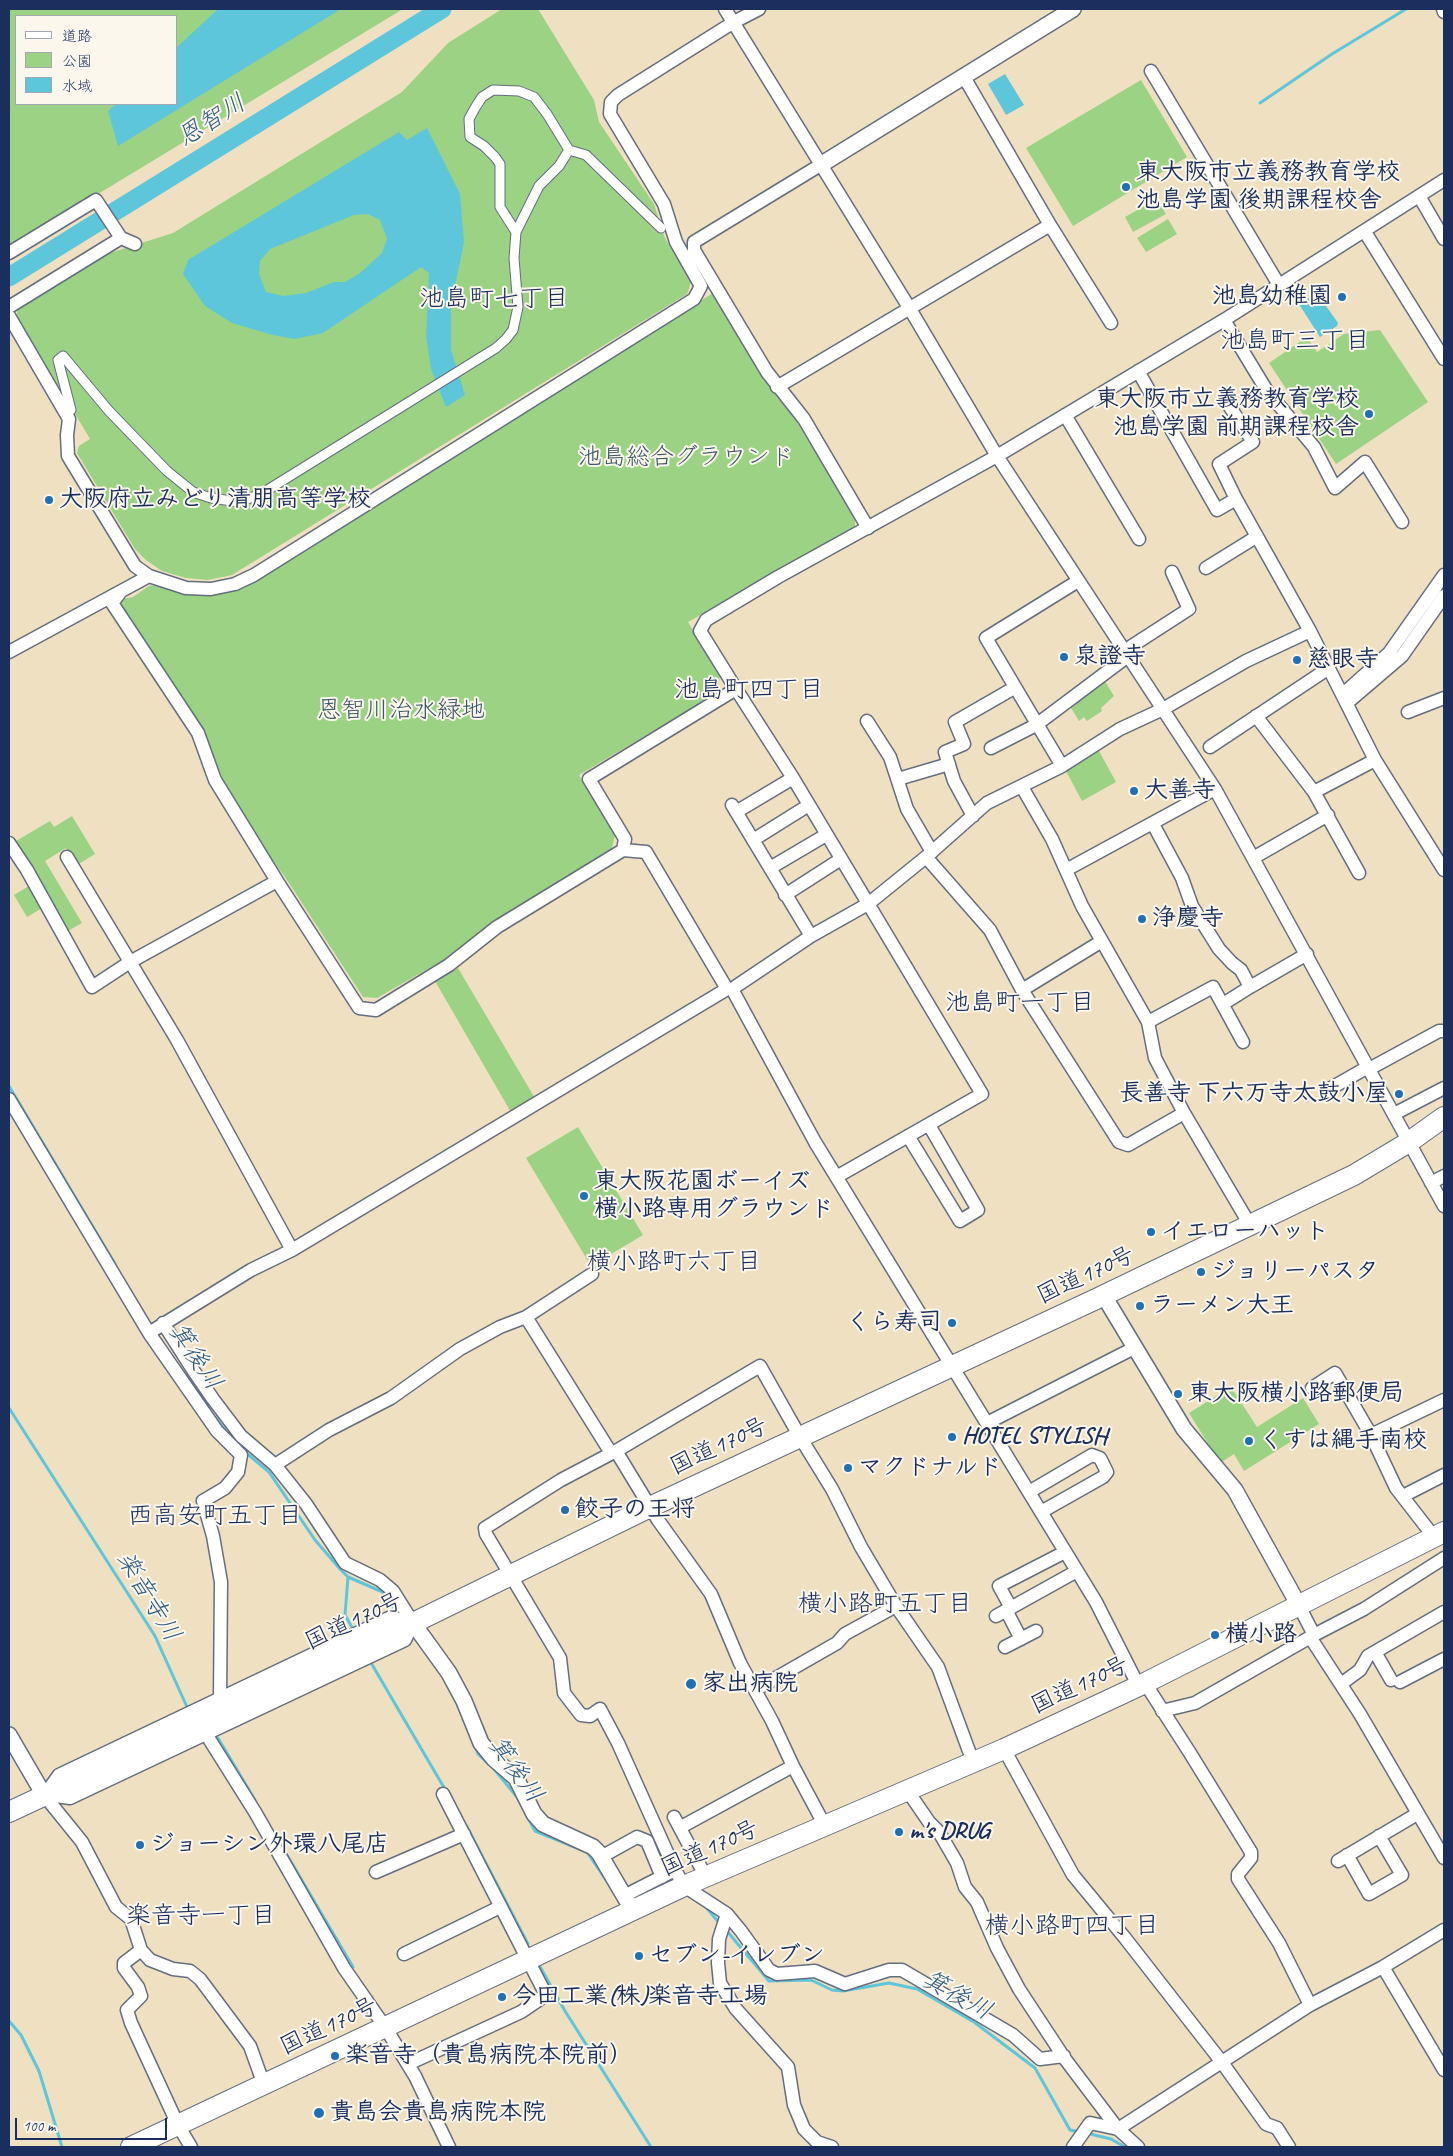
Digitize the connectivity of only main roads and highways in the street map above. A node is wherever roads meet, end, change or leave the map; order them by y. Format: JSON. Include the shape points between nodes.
{"nodes":[{"id":1,"x":1444,"y":1116,"type":"edge"},
{"id":2,"x":1439,"y":1535,"type":"edge"},
{"id":3,"x":9,"y":1812,"type":"edge"},
{"id":4,"x":131,"y":2147,"type":"edge"}],
"edges":[{"from":1,"to":3,"type":"highway","name":"国道170号","via":[[1354,1176]]},
{"from":2,"to":4,"type":"highway","name":"国道170号","via":[[1142,1684],[1004,1749],[706,1877],[680,1878],[527,1961]]}]}
